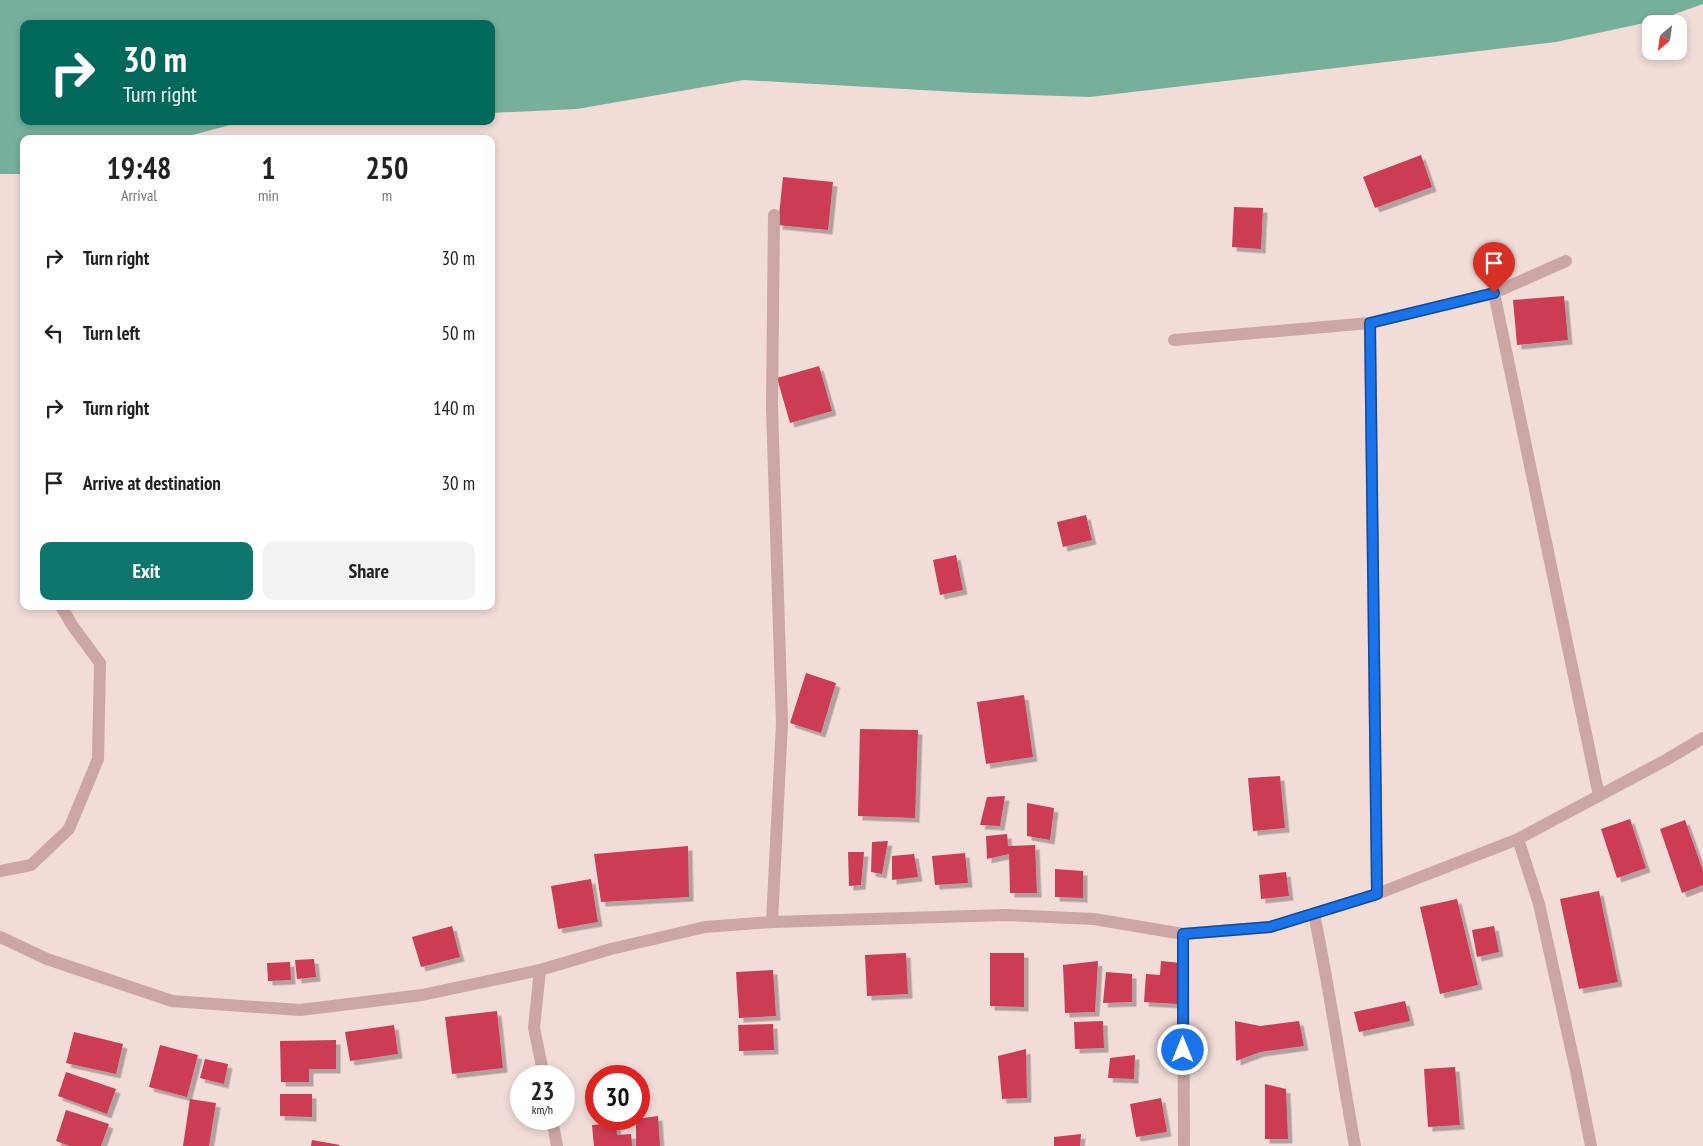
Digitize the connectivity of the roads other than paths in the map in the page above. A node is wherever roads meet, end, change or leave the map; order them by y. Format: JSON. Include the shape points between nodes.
{"nodes":[{"id":1,"x":774,"y":215,"type":"dead end"},
{"id":2,"x":1566,"y":261,"type":"dead end"},
{"id":3,"x":1494,"y":293,"type":"junction"},
{"id":4,"x":1370,"y":323,"type":"junction"},
{"id":5,"x":1174,"y":340,"type":"dead end"},
{"id":6,"x":63,"y":610,"type":"edge"},
{"id":7,"x":1703,"y":738,"type":"edge"},
{"id":8,"x":1599,"y":796,"type":"junction"},
{"id":9,"x":1518,"y":839,"type":"junction"},
{"id":10,"x":0,"y":871,"type":"edge"},
{"id":11,"x":1377,"y":894,"type":"junction"},
{"id":12,"x":1314,"y":914,"type":"junction"},
{"id":13,"x":772,"y":922,"type":"junction"},
{"id":14,"x":1183,"y":934,"type":"junction"},
{"id":15,"x":0,"y":937,"type":"edge"},
{"id":16,"x":540,"y":970,"type":"junction"},
{"id":17,"x":542,"y":1065,"type":"edge"},
{"id":18,"x":554,"y":1130,"type":"edge"},
{"id":19,"x":557,"y":1146,"type":"edge"},
{"id":20,"x":1184,"y":1146,"type":"edge"},
{"id":21,"x":1355,"y":1146,"type":"edge"},
{"id":22,"x":1591,"y":1146,"type":"edge"}],
"edges":[{"from":1,"to":13,"type":"street","via":[[772,406],[782,723]]},
{"from":2,"to":3,"type":"street"},
{"from":3,"to":4,"type":"street"},
{"from":3,"to":8,"type":"street"},
{"from":4,"to":5,"type":"street"},
{"from":4,"to":11,"type":"street"},
{"from":6,"to":10,"type":"street","via":[[100,663],[98,759],[69,829],[31,865]]},
{"from":7,"to":8,"type":"street"},
{"from":8,"to":9,"type":"street"},
{"from":9,"to":11,"type":"street"},
{"from":9,"to":22,"type":"street","via":[[1539,904]]},
{"from":11,"to":12,"type":"street"},
{"from":12,"to":14,"type":"street","via":[[1270,927]]},
{"from":12,"to":21,"type":"street"},
{"from":13,"to":14,"type":"street","via":[[1006,915],[1094,918]]},
{"from":13,"to":16,"type":"street","via":[[705,927]]},
{"from":14,"to":20,"type":"street"},
{"from":15,"to":16,"type":"street","via":[[47,959],[172,1001],[300,1010],[422,995]]},
{"from":16,"to":17,"type":"street","via":[[534,1028]]},
{"from":18,"to":19,"type":"street"}]}
